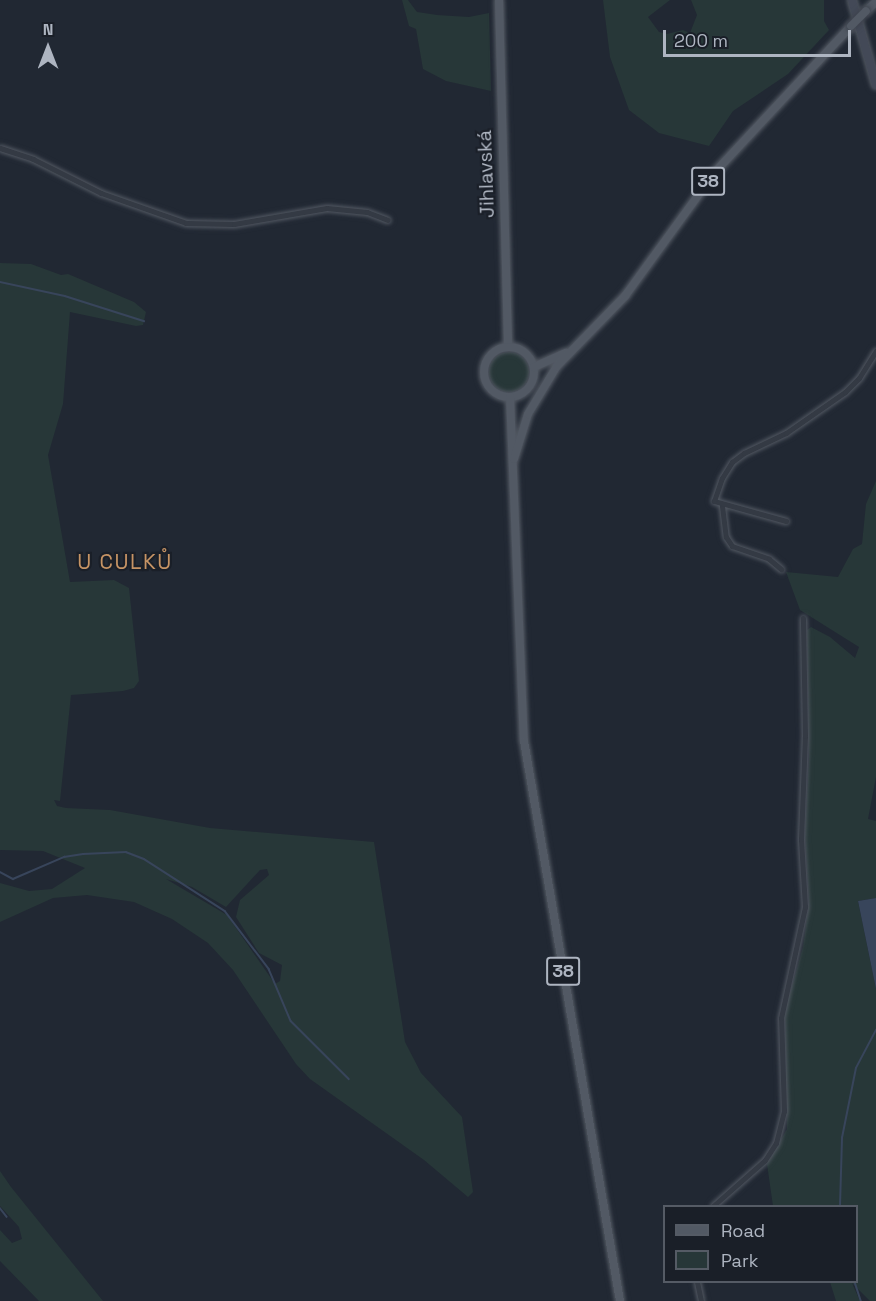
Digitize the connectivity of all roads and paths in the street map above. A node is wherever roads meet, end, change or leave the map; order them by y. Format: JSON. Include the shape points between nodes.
{"nodes":[{"id":1,"x":499,"y":0,"type":"edge"},
{"id":2,"x":852,"y":0,"type":"edge"},
{"id":3,"x":876,"y":2,"type":"edge"},
{"id":4,"x":876,"y":86,"type":"edge"},
{"id":5,"x":0,"y":147,"type":"edge"},
{"id":6,"x":388,"y":220,"type":"dead end"},
{"id":7,"x":508,"y":346,"type":"junction"},
{"id":8,"x":576,"y":346,"type":"junction"},
{"id":9,"x":876,"y":351,"type":"edge"},
{"id":10,"x":534,"y":367,"type":"junction"},
{"id":11,"x":510,"y":397,"type":"junction"},
{"id":12,"x":512,"y":479,"type":"junction"},
{"id":13,"x":722,"y":506,"type":"junction"},
{"id":14,"x":786,"y":521,"type":"dead end"},
{"id":15,"x":781,"y":569,"type":"dead end"},
{"id":16,"x":803,"y":618,"type":"dead end"},
{"id":17,"x":714,"y":1205,"type":"edge"},
{"id":18,"x":697,"y":1283,"type":"edge"},
{"id":19,"x":620,"y":1301,"type":"edge"},
{"id":20,"x":700,"y":1301,"type":"edge"}],
"edges":[{"from":1,"to":7,"type":"main road","name":"Jihlavská"},
{"from":2,"to":4,"type":"street"},
{"from":3,"to":8,"type":"main road","number":"38","bridge":true,"via":[[715,172],[625,296]]},
{"from":5,"to":6,"type":"street","via":[[101,193],[186,223],[234,224],[327,208],[367,212]]},
{"from":7,"to":10,"type":"main road","via":[[525,352]]},
{"from":7,"to":11,"type":"main road","via":[[489,356],[484,372],[490,388]]},
{"from":8,"to":10,"type":"main road","number":"38"},
{"from":8,"to":12,"type":"main road","via":[[553,372],[531,408],[518,444]]},
{"from":9,"to":13,"type":"street","via":[[859,378],[824,408],[732,462],[714,501]]},
{"from":10,"to":11,"type":"main road","via":[[527,389]]},
{"from":11,"to":12,"type":"main road","number":"38"},
{"from":12,"to":19,"type":"main road","number":"38","via":[[517,640],[528,774]]},
{"from":13,"to":14,"type":"street"},
{"from":13,"to":15,"type":"street","via":[[726,537],[732,546],[769,559]]},
{"from":16,"to":17,"type":"street","via":[[805,736],[801,839],[805,907],[781,1018],[784,1111],[776,1143],[765,1160]]},
{"from":18,"to":20,"type":"street"}]}
